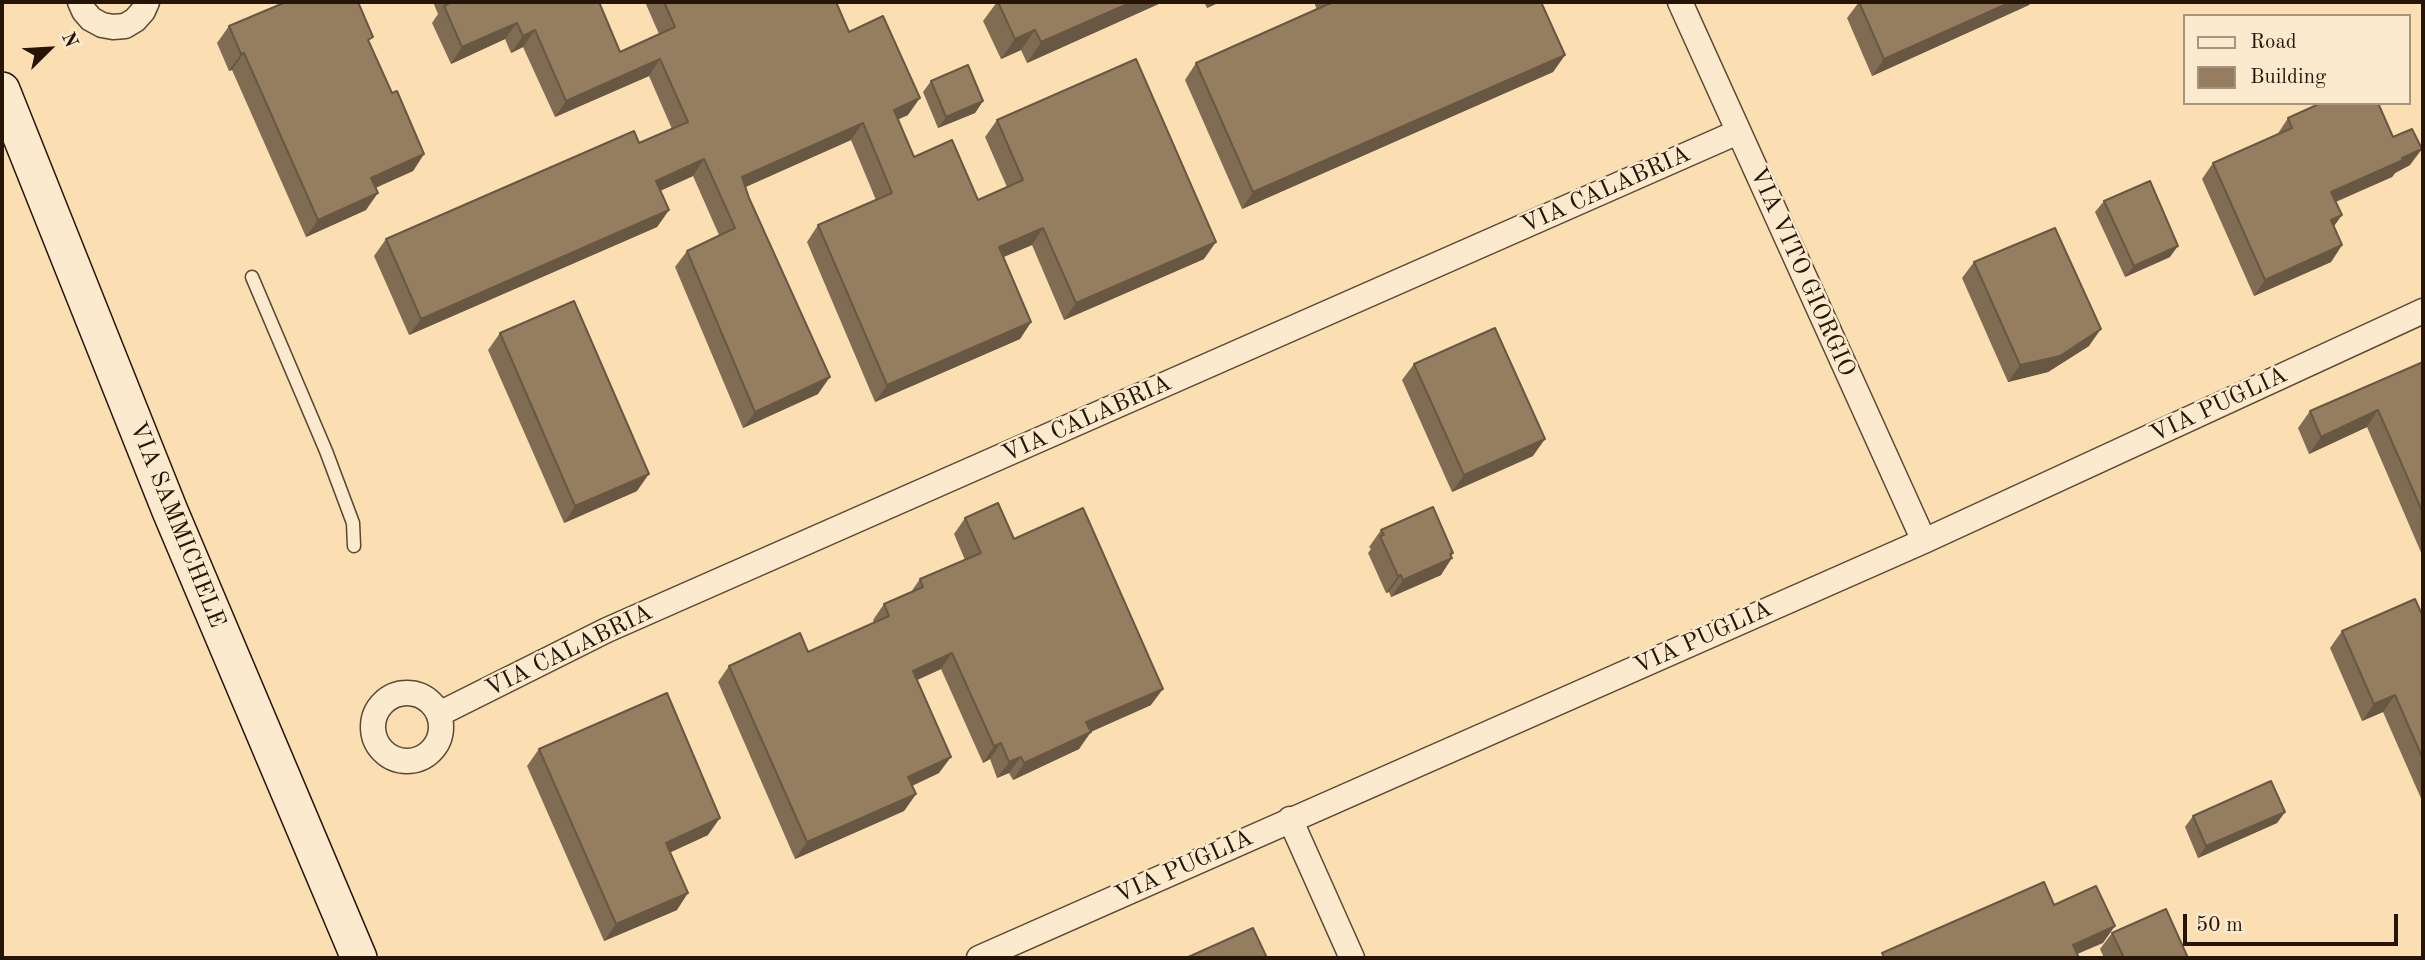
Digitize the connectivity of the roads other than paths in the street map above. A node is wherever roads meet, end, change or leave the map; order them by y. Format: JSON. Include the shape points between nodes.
{"nodes":[{"id":1,"x":80,"y":2,"type":"edge"},
{"id":2,"x":147,"y":2,"type":"edge"},
{"id":3,"x":1680,"y":2,"type":"edge"},
{"id":4,"x":2,"y":90,"type":"edge"},
{"id":5,"x":1738,"y":132,"type":"junction"},
{"id":6,"x":252,"y":277,"type":"dead end"},
{"id":7,"x":2423,"y":311,"type":"edge"},
{"id":8,"x":1924,"y":541,"type":"junction"},
{"id":9,"x":354,"y":546,"type":"dead end"},
{"id":10,"x":439,"y":714,"type":"dead end"},
{"id":11,"x":1290,"y":819,"type":"junction"},
{"id":12,"x":359,"y":958,"type":"edge"},
{"id":13,"x":979,"y":958,"type":"edge"},
{"id":14,"x":1352,"y":958,"type":"edge"}],
"edges":[{"from":1,"to":2,"type":"street","via":[[92,19],[113,27],[135,20]]},
{"from":3,"to":5,"type":"street","name":"VIA VITO GIORGIO"},
{"from":4,"to":12,"type":"main road","name":"VIA SAMMICHELE","via":[[170,511]]},
{"from":5,"to":8,"type":"street","name":"VIA VITO GIORGIO"},
{"from":5,"to":10,"type":"street","name":"VIA CALABRIA","via":[[607,630]]},
{"from":6,"to":9,"type":"lane","via":[[326,451],[353,523]]},
{"from":7,"to":8,"type":"street","name":"VIA PUGLIA"},
{"from":8,"to":11,"type":"street","name":"VIA PUGLIA"},
{"from":11,"to":13,"type":"street","name":"VIA PUGLIA"},
{"from":11,"to":14,"type":"street"}]}
